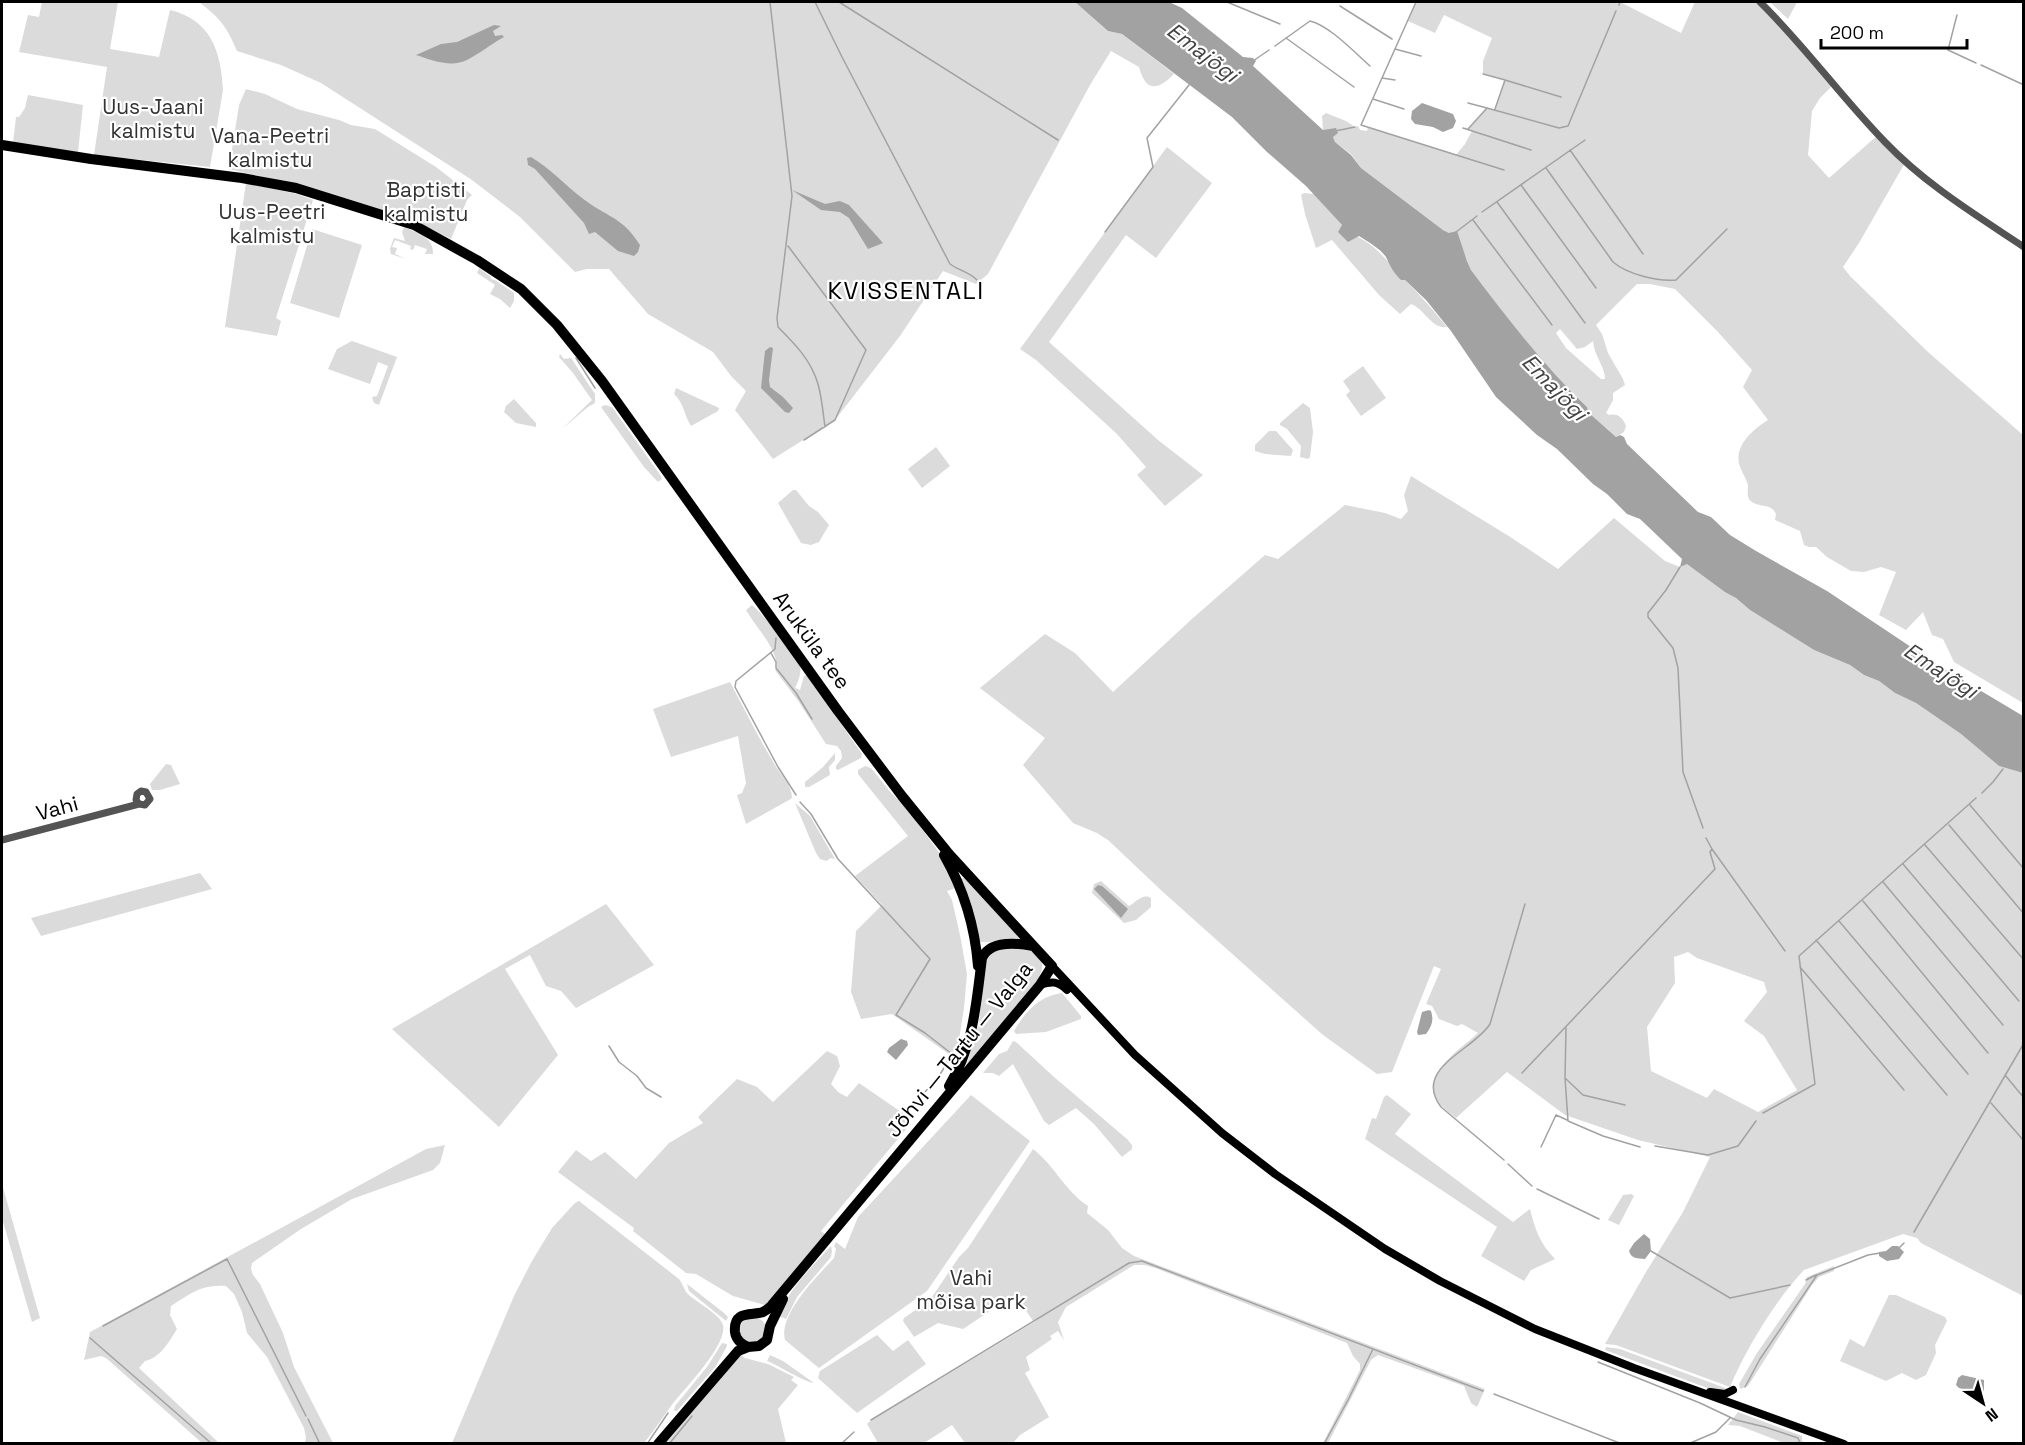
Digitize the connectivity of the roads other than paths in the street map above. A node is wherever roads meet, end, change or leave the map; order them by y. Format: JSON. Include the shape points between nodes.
{"nodes":[{"id":1,"x":1760,"y":2,"type":"edge"},
{"id":2,"x":2,"y":145,"type":"edge"},
{"id":3,"x":2024,"y":247,"type":"edge"},
{"id":4,"x":880,"y":767,"type":"joint"},
{"id":5,"x":137,"y":801,"type":"dead end"},
{"id":6,"x":921,"y":820,"type":"junction"},
{"id":7,"x":2,"y":840,"type":"edge"},
{"id":8,"x":1034,"y":946,"type":"junction"},
{"id":9,"x":1052,"y":966,"type":"junction"},
{"id":10,"x":1040,"y":986,"type":"junction"},
{"id":11,"x":979,"y":992,"type":"junction"},
{"id":12,"x":1099,"y":1017,"type":"junction"},
{"id":13,"x":926,"y":1121,"type":"junction"},
{"id":14,"x":798,"y":1276,"type":"junction"},
{"id":15,"x":758,"y":1313,"type":"junction"},
{"id":16,"x":770,"y":1326,"type":"junction"},
{"id":17,"x":735,"y":1334,"type":"junction"},
{"id":18,"x":1575,"y":1344,"type":"junction"},
{"id":19,"x":748,"y":1347,"type":"junction"},
{"id":20,"x":705,"y":1389,"type":"junction"},
{"id":21,"x":1732,"y":1390,"type":"dead end"},
{"id":22,"x":1728,"y":1403,"type":"junction"},
{"id":23,"x":658,"y":1443,"type":"edge"},
{"id":24,"x":1829,"y":1443,"type":"edge"},
{"id":25,"x":1844,"y":1443,"type":"edge"}],
"edges":[{"from":1,"to":3,"type":"street","via":[[1885,143],[1941,191]]},
{"from":2,"to":4,"type":"highway","name":"Aruküla tee","via":[[296,188],[414,225],[522,289],[602,381]]},
{"from":4,"to":6,"type":"highway","name":"Jõhvi — Tartu — Valga"},
{"from":5,"to":7,"type":"street","name":"Vahi","via":[[121,809]]},
{"from":6,"to":8,"type":"highway","name":"Jõhvi — Tartu — Valga"},
{"from":6,"to":11,"type":"highway","via":[[946,857],[964,898],[976,943]]},
{"from":8,"to":9,"type":"highway","name":"Jõhvi — Tartu — Valga"},
{"from":8,"to":11,"type":"highway","via":[[996,945],[984,953]]},
{"from":9,"to":10,"type":"highway","name":"Jõhvi — Tartu — Valga"},
{"from":9,"to":12,"type":"main road"},
{"from":10,"to":12,"type":"main road","via":[[1060,983]]},
{"from":10,"to":13,"type":"highway","name":"Jõhvi — Tartu — Valga"},
{"from":11,"to":13,"type":"highway","via":[[960,1066]]},
{"from":12,"to":18,"type":"main road","via":[[1140,1060],[1222,1133],[1331,1214],[1440,1281],[1535,1329]]},
{"from":13,"to":14,"type":"highway","name":"Jõhvi — Tartu — Valga"},
{"from":14,"to":15,"type":"highway","name":"Jõhvi — Tartu — Valga","via":[[771,1306]]},
{"from":14,"to":16,"type":"highway","name":"Jõhvi — Tartu — Valga"},
{"from":15,"to":16,"type":"highway"},
{"from":15,"to":17,"type":"highway","name":"Jõhvi — Tartu — Valga","via":[[742,1316]]},
{"from":16,"to":19,"type":"highway","name":"Jõhvi — Tartu — Valga","via":[[764,1343]]},
{"from":17,"to":19,"type":"highway"},
{"from":17,"to":20,"type":"highway","name":"Jõhvi — Tartu — Valga"},
{"from":18,"to":21,"type":"main road","via":[[1716,1394]]},
{"from":18,"to":22,"type":"main road"},
{"from":19,"to":20,"type":"highway","name":"Jõhvi — Tartu — Valga","via":[[738,1351]]},
{"from":20,"to":23,"type":"highway","name":"Jõhvi — Tartu — Valga"},
{"from":22,"to":24,"type":"main road"},
{"from":22,"to":25,"type":"main road"}]}
